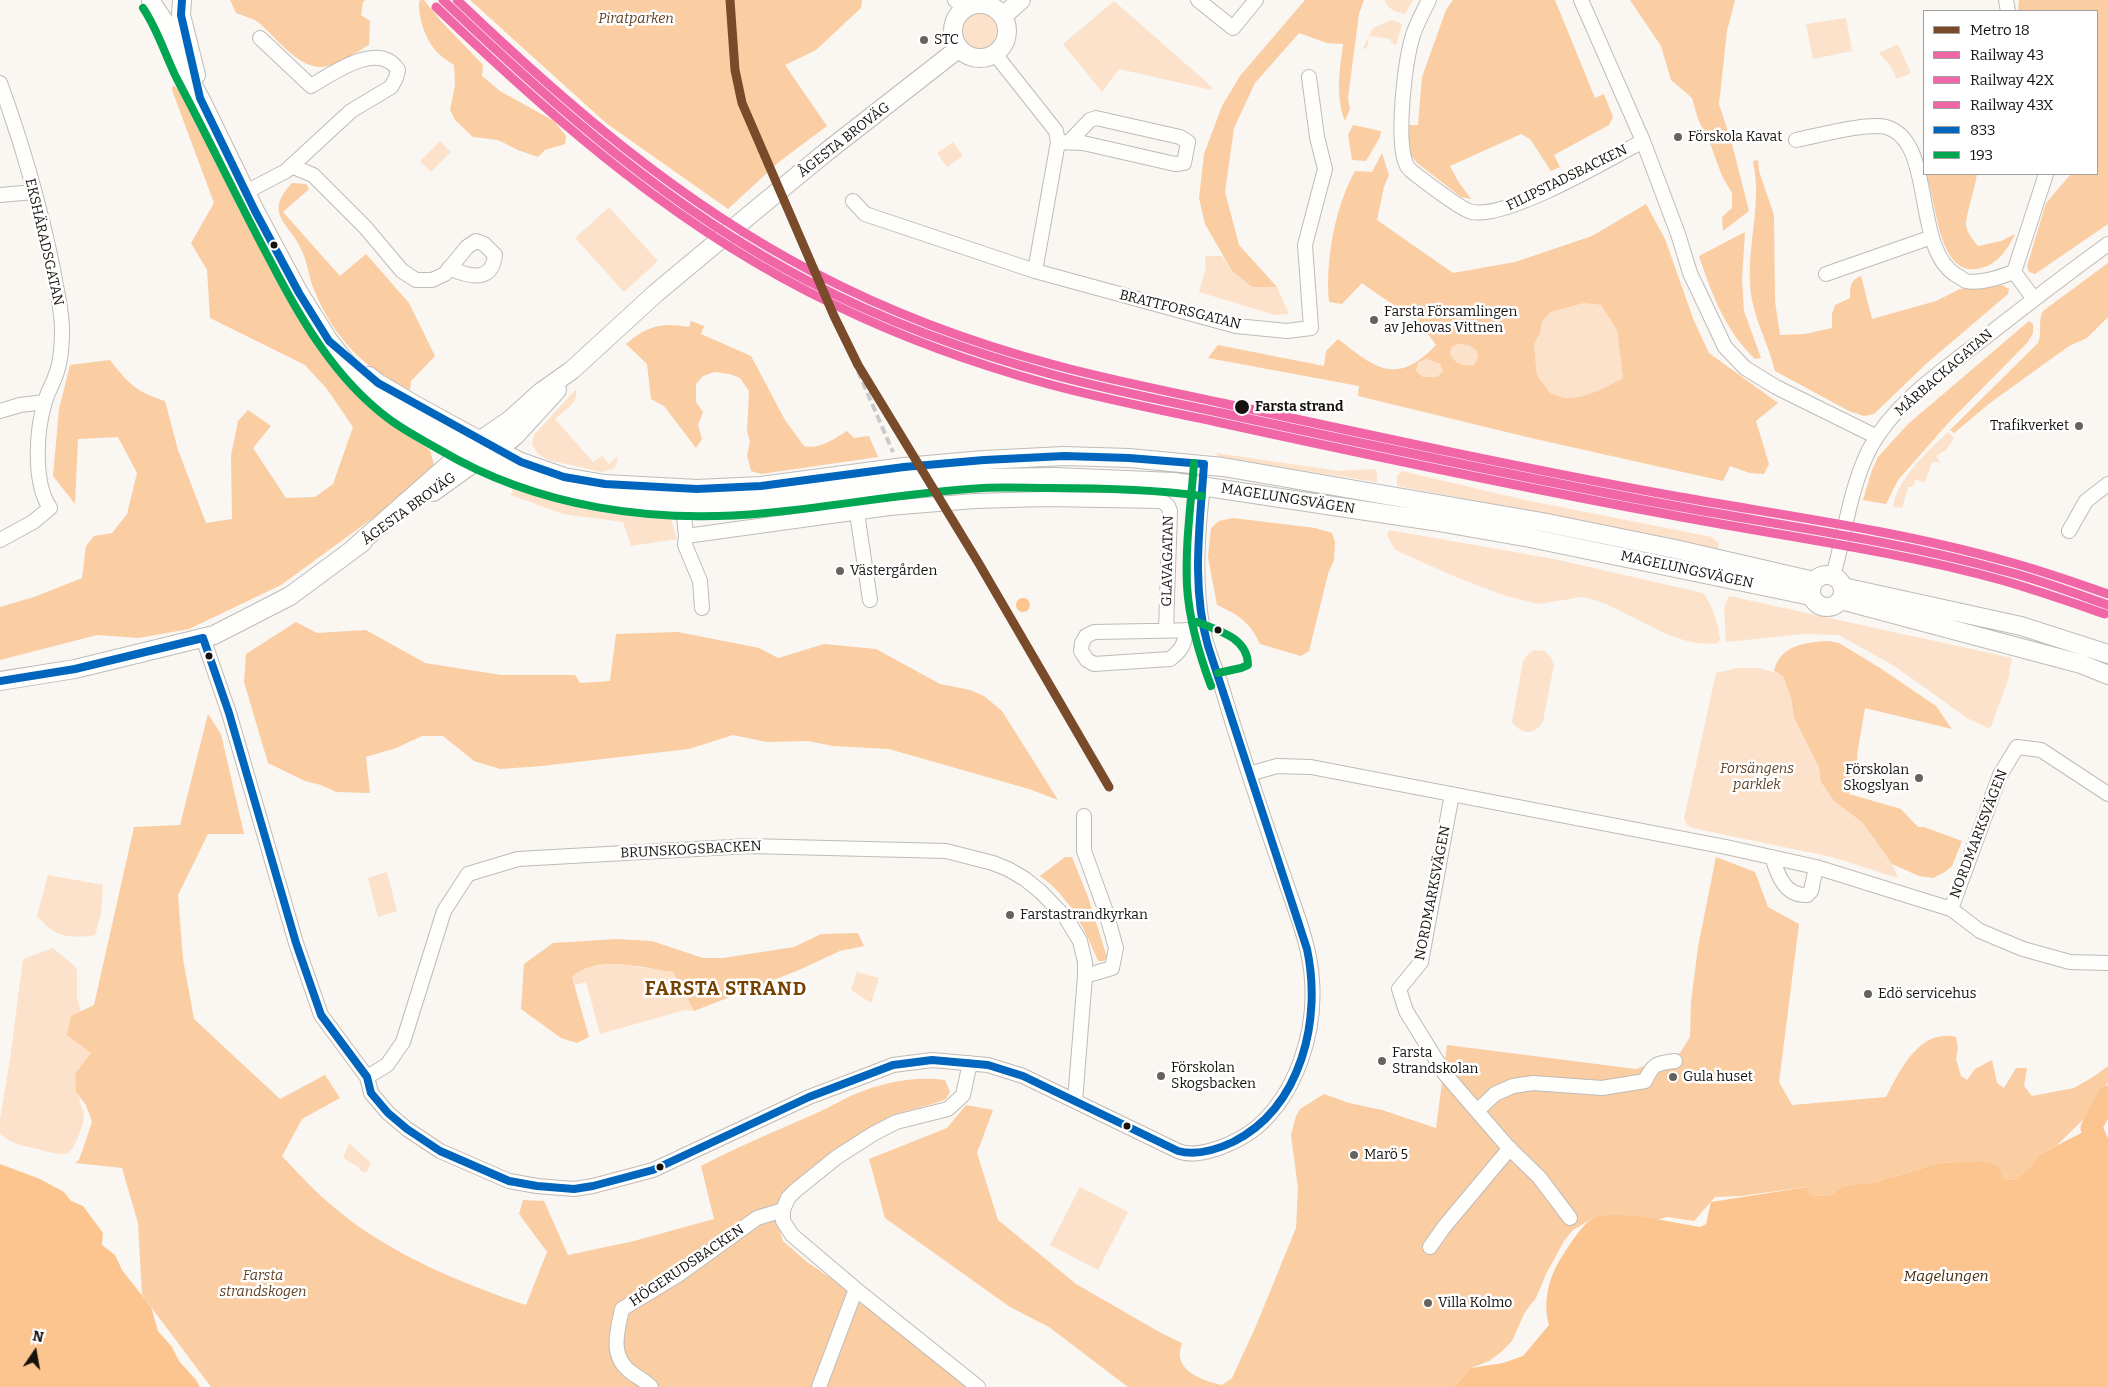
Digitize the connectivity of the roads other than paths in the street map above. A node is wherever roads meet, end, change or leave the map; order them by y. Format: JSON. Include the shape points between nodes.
{"nodes":[{"id":1,"x":182,"y":0,"type":"edge"},
{"id":2,"x":1021,"y":0,"type":"edge"},
{"id":3,"x":1198,"y":0,"type":"edge"},
{"id":4,"x":1256,"y":0,"type":"edge"},
{"id":5,"x":1429,"y":0,"type":"edge"},
{"id":6,"x":1581,"y":0,"type":"edge"},
{"id":7,"x":152,"y":1,"type":"edge"},
{"id":8,"x":959,"y":4,"type":"edge"},
{"id":9,"x":1003,"y":16,"type":"junction"},
{"id":10,"x":260,"y":38,"type":"dead end"},
{"id":11,"x":958,"y":49,"type":"junction"},
{"id":12,"x":995,"y":54,"type":"junction"},
{"id":13,"x":1309,"y":77,"type":"dead end"},
{"id":14,"x":0,"y":84,"type":"edge"},
{"id":15,"x":200,"y":98,"type":"junction"},
{"id":16,"x":1796,"y":140,"type":"dead end"},
{"id":17,"x":1643,"y":141,"type":"junction"},
{"id":18,"x":1064,"y":142,"type":"junction"},
{"id":19,"x":291,"y":166,"type":"junction"},
{"id":20,"x":2046,"y":175,"type":"edge"},
{"id":21,"x":34,"y":192,"type":"junction"},
{"id":22,"x":246,"y":192,"type":"junction"},
{"id":23,"x":0,"y":195,"type":"edge"},
{"id":24,"x":853,"y":201,"type":"dead end"},
{"id":25,"x":1932,"y":236,"type":"junction"},
{"id":26,"x":2108,"y":244,"type":"edge"},
{"id":27,"x":449,"y":268,"type":"dead end"},
{"id":28,"x":1035,"y":271,"type":"junction"},
{"id":29,"x":2014,"y":272,"type":"junction"},
{"id":30,"x":1826,"y":274,"type":"dead end"},
{"id":31,"x":2034,"y":299,"type":"junction"},
{"id":32,"x":329,"y":341,"type":"junction"},
{"id":33,"x":572,"y":370,"type":"junction"},
{"id":34,"x":45,"y":402,"type":"junction"},
{"id":35,"x":0,"y":411,"type":"edge"},
{"id":36,"x":1877,"y":437,"type":"junction"},
{"id":37,"x":481,"y":441,"type":"junction"},
{"id":38,"x":497,"y":450,"type":"junction"},
{"id":39,"x":463,"y":452,"type":"junction"},
{"id":40,"x":479,"y":459,"type":"junction"},
{"id":41,"x":1204,"y":464,"type":"junction"},
{"id":42,"x":2108,"y":484,"type":"edge"},
{"id":43,"x":1203,"y":486,"type":"junction"},
{"id":44,"x":683,"y":506,"type":"junction"},
{"id":45,"x":857,"y":513,"type":"junction"},
{"id":46,"x":2069,"y":531,"type":"dead end"},
{"id":47,"x":686,"y":536,"type":"junction"},
{"id":48,"x":0,"y":540,"type":"edge"},
{"id":49,"x":354,"y":548,"type":"junction"},
{"id":50,"x":1812,"y":588,"type":"junction"},
{"id":51,"x":1839,"y":588,"type":"junction"},
{"id":52,"x":870,"y":600,"type":"dead end"},
{"id":53,"x":702,"y":608,"type":"dead end"},
{"id":54,"x":1166,"y":630,"type":"junction"},
{"id":55,"x":1186,"y":630,"type":"junction"},
{"id":56,"x":1203,"y":630,"type":"junction"},
{"id":57,"x":203,"y":638,"type":"junction"},
{"id":58,"x":2108,"y":654,"type":"edge"},
{"id":59,"x":2108,"y":675,"type":"edge"},
{"id":60,"x":0,"y":681,"type":"edge"},
{"id":61,"x":1249,"y":774,"type":"junction"},
{"id":62,"x":1452,"y":794,"type":"junction"},
{"id":63,"x":2108,"y":794,"type":"edge"},
{"id":64,"x":1084,"y":816,"type":"dead end"},
{"id":65,"x":1772,"y":857,"type":"junction"},
{"id":66,"x":1816,"y":867,"type":"junction"},
{"id":67,"x":1951,"y":909,"type":"junction"},
{"id":68,"x":2108,"y":963,"type":"edge"},
{"id":69,"x":1085,"y":976,"type":"junction"},
{"id":70,"x":1675,"y":1061,"type":"dead end"},
{"id":71,"x":970,"y":1064,"type":"junction"},
{"id":72,"x":367,"y":1077,"type":"junction"},
{"id":73,"x":1075,"y":1101,"type":"junction"},
{"id":74,"x":1477,"y":1111,"type":"junction"},
{"id":75,"x":1510,"y":1148,"type":"junction"},
{"id":76,"x":782,"y":1210,"type":"junction"},
{"id":77,"x":1570,"y":1218,"type":"dead end"},
{"id":78,"x":1430,"y":1247,"type":"dead end"},
{"id":79,"x":856,"y":1289,"type":"junction"},
{"id":80,"x":651,"y":1387,"type":"edge"},
{"id":81,"x":819,"y":1387,"type":"edge"},
{"id":82,"x":978,"y":1387,"type":"edge"}],
"edges":[{"from":1,"to":15,"type":"main road","name":"MAGELUNGSVÄGEN","via":[[181,16]]},
{"from":2,"to":9,"type":"main road"},
{"from":3,"to":4,"type":"street","via":[[1232,28]]},
{"from":5,"to":17,"type":"street","name":"FILIPSTADSBACKEN","via":[[1408,53],[1402,148],[1408,166],[1415,174],[1470,212],[1489,213],[1506,208]]},
{"from":6,"to":17,"type":"street","name":"FILIPSTADSBACKEN"},
{"from":7,"to":15,"type":"main road","name":"MAGELUNGSVÄGEN"},
{"from":8,"to":9,"type":"main road","via":[[986,4]]},
{"from":8,"to":11,"type":"main road","via":[[952,26]]},
{"from":9,"to":12,"type":"main road","via":[[1008,28],[1006,40]]},
{"from":10,"to":19,"type":"street","via":[[311,86],[354,62],[374,56],[385,58],[398,70],[391,87],[351,111]]},
{"from":11,"to":12,"type":"main road","via":[[968,57],[980,59]]},
{"from":11,"to":33,"type":"main road","name":"ÅGESTA BROVÄG","via":[[825,153],[656,293]]},
{"from":12,"to":18,"type":"street"},
{"from":13,"to":28,"type":"street","name":"BRATTFORSGATAN","via":[[1325,169],[1305,245],[1311,328],[1287,331],[1236,326]]},
{"from":14,"to":21,"type":"street","name":"EKSHÄRADSGATAN"},
{"from":15,"to":22,"type":"main road","name":"MAGELUNGSVÄGEN"},
{"from":16,"to":25,"type":"street","via":[[1874,125],[1902,135],[1919,171]]},
{"from":17,"to":36,"type":"street","name":"FILIPSTADSBACKEN","via":[[1690,273],[1725,347],[1745,368],[1776,387]]},
{"from":18,"to":18,"type":"street","via":[[1096,118],[1180,137],[1188,142],[1184,163],[1176,164]]},
{"from":18,"to":28,"type":"street"},
{"from":19,"to":22,"type":"street"},
{"from":19,"to":27,"type":"street","via":[[313,175],[402,271],[416,280],[432,280],[445,274]]},
{"from":20,"to":29,"type":"street"},
{"from":21,"to":23,"type":"street"},
{"from":21,"to":34,"type":"street","name":"EKSHÄRADSGATAN","via":[[59,297],[62,328],[56,376]]},
{"from":22,"to":32,"type":"main road","name":"MAGELUNGSVÄGEN"},
{"from":24,"to":28,"type":"street","name":"BRATTFORSGATAN","via":[[865,214]]},
{"from":25,"to":29,"type":"street","via":[[1939,256],[1950,271],[1966,280],[1990,280]]},
{"from":25,"to":30,"type":"street"},
{"from":26,"to":31,"type":"street","name":"MÅRBACKAGATAN"},
{"from":29,"to":31,"type":"street"},
{"from":31,"to":36,"type":"street","name":"MÅRBACKAGATAN","via":[[1916,394],[1898,410]]},
{"from":32,"to":37,"type":"main road","name":"MAGELUNGSVÄGEN","via":[[378,383]]},
{"from":32,"to":39,"type":"main road","name":"MAGELUNGSVÄGEN","via":[[364,385],[396,412]]},
{"from":33,"to":37,"type":"main road","name":"ÅGESTA BROVÄG"},
{"from":33,"to":38,"type":"main road","name":"ÅGESTA BROVÄG","via":[[516,436]]},
{"from":34,"to":35,"type":"street"},
{"from":34,"to":48,"type":"street","name":"EKSHÄRADSGATAN","via":[[37,447],[44,499],[50,508],[33,522]]},
{"from":36,"to":51,"type":"street","name":"MÅRBACKAGATAN","via":[[1856,484],[1838,557]]},
{"from":37,"to":38,"type":"main road","name":"MAGELUNGSVÄGEN"},
{"from":37,"to":39,"type":"main road","name":"ÅGESTA BROVÄG"},
{"from":38,"to":40,"type":"main road","name":"ÅGESTA BROVÄG"},
{"from":38,"to":41,"type":"main road","name":"MAGELUNGSVÄGEN","via":[[564,477],[626,486],[696,489],[761,486],[904,467],[1064,456]]},
{"from":39,"to":40,"type":"main road","name":"MAGELUNGSVÄGEN"},
{"from":39,"to":49,"type":"main road","name":"ÅGESTA BROVÄG"},
{"from":40,"to":44,"type":"main road","name":"MAGELUNGSVÄGEN","via":[[561,490],[593,497]]},
{"from":40,"to":49,"type":"main road","name":"ÅGESTA BROVÄG"},
{"from":41,"to":43,"type":"main road"},
{"from":41,"to":50,"type":"main road","name":"MAGELUNGSVÄGEN","via":[[1607,534]]},
{"from":42,"to":46,"type":"street","via":[[2086,501]]},
{"from":43,"to":44,"type":"main road","name":"MAGELUNGSVÄGEN","via":[[1083,478],[985,478],[763,503]]},
{"from":43,"to":50,"type":"main road","name":"MAGELUNGSVÄGEN","via":[[1434,521]]},
{"from":43,"to":56,"type":"street","via":[[1196,571]]},
{"from":44,"to":47,"type":"street"},
{"from":45,"to":47,"type":"street","name":"GLAVAGATAN"},
{"from":45,"to":52,"type":"street"},
{"from":45,"to":54,"type":"street","name":"GLAVAGATAN","via":[[898,507],[1011,500],[1162,501],[1170,512]]},
{"from":47,"to":53,"type":"street","via":[[685,545],[700,581]]},
{"from":49,"to":57,"type":"main road","name":"ÅGESTA BROVÄG","via":[[290,596]]},
{"from":50,"to":51,"type":"main road","name":"MAGELUNGSVÄGEN","via":[[1823,575]]},
{"from":50,"to":51,"type":"main road","name":"MAGELUNGSVÄGEN","via":[[1816,604],[1825,607],[1834,606]]},
{"from":51,"to":58,"type":"main road","name":"MAGELUNGSVÄGEN","via":[[2021,626]]},
{"from":51,"to":59,"type":"main road","name":"MAGELUNGSVÄGEN"},
{"from":54,"to":55,"type":"street"},
{"from":54,"to":55,"type":"street","via":[[1094,632],[1086,636],[1081,651],[1086,660],[1094,664],[1170,659],[1185,642]]},
{"from":55,"to":56,"type":"street"},
{"from":56,"to":61,"type":"street"},
{"from":57,"to":60,"type":"main road","name":"ÅGESTA BROVÄG","via":[[75,669]]},
{"from":57,"to":72,"type":"street","via":[[321,1016]]},
{"from":61,"to":62,"type":"street","name":"NORDMARKSVÄGEN","via":[[1277,766],[1302,766]]},
{"from":61,"to":73,"type":"street","via":[[1309,955],[1313,1000],[1306,1042],[1291,1084],[1268,1115],[1244,1137],[1221,1148],[1184,1154]]},
{"from":62,"to":65,"type":"street","name":"NORDMARKSVÄGEN"},
{"from":62,"to":74,"type":"street","name":"NORDMARKSVÄGEN","via":[[1421,962],[1399,989],[1406,1012],[1430,1053]]},
{"from":63,"to":67,"type":"street","name":"NORDMARKSVÄGEN","via":[[2041,750],[2017,746],[2000,775]]},
{"from":64,"to":69,"type":"street","via":[[1084,851],[1106,909],[1116,948],[1112,968]]},
{"from":65,"to":66,"type":"street","name":"NORDMARKSVÄGEN"},
{"from":65,"to":66,"type":"street","via":[[1780,880],[1790,892],[1800,895],[1811,891]]},
{"from":66,"to":67,"type":"street","name":"NORDMARKSVÄGEN"},
{"from":67,"to":68,"type":"street","name":"NORDMARKSVÄGEN","via":[[1980,931],[2022,949],[2070,962]]},
{"from":69,"to":72,"type":"street","name":"BRUNSKOGSBACKEN","via":[[1080,941],[1066,918],[1041,892],[1015,872],[946,851],[749,846],[518,860],[468,874],[444,911],[403,1042],[387,1065]]},
{"from":69,"to":73,"type":"street","name":"BRUNSKOGSBACKEN"},
{"from":70,"to":74,"type":"street","via":[[1660,1062],[1652,1067],[1645,1081],[1602,1088],[1533,1083],[1513,1086],[1495,1094]]},
{"from":71,"to":72,"type":"street","via":[[932,1060],[893,1065],[809,1097],[653,1170],[574,1189],[509,1181],[440,1151],[388,1113],[371,1093]]},
{"from":71,"to":73,"type":"street","via":[[988,1065],[1023,1076]]},
{"from":71,"to":76,"type":"street","via":[[963,1095],[948,1108],[896,1122],[873,1134],[837,1157],[796,1190]]},
{"from":74,"to":75,"type":"street","name":"NORDMARKSVÄGEN"},
{"from":75,"to":77,"type":"street","name":"NORDMARKSVÄGEN","via":[[1539,1177]]},
{"from":75,"to":78,"type":"street"},
{"from":76,"to":79,"type":"street","via":[[783,1222],[792,1235]]},
{"from":76,"to":80,"type":"street","name":"HÖGERUDSBACKEN","via":[[757,1218],[678,1275],[622,1309],[616,1352],[622,1364]]},
{"from":79,"to":81,"type":"street"},
{"from":79,"to":82,"type":"street"}]}
